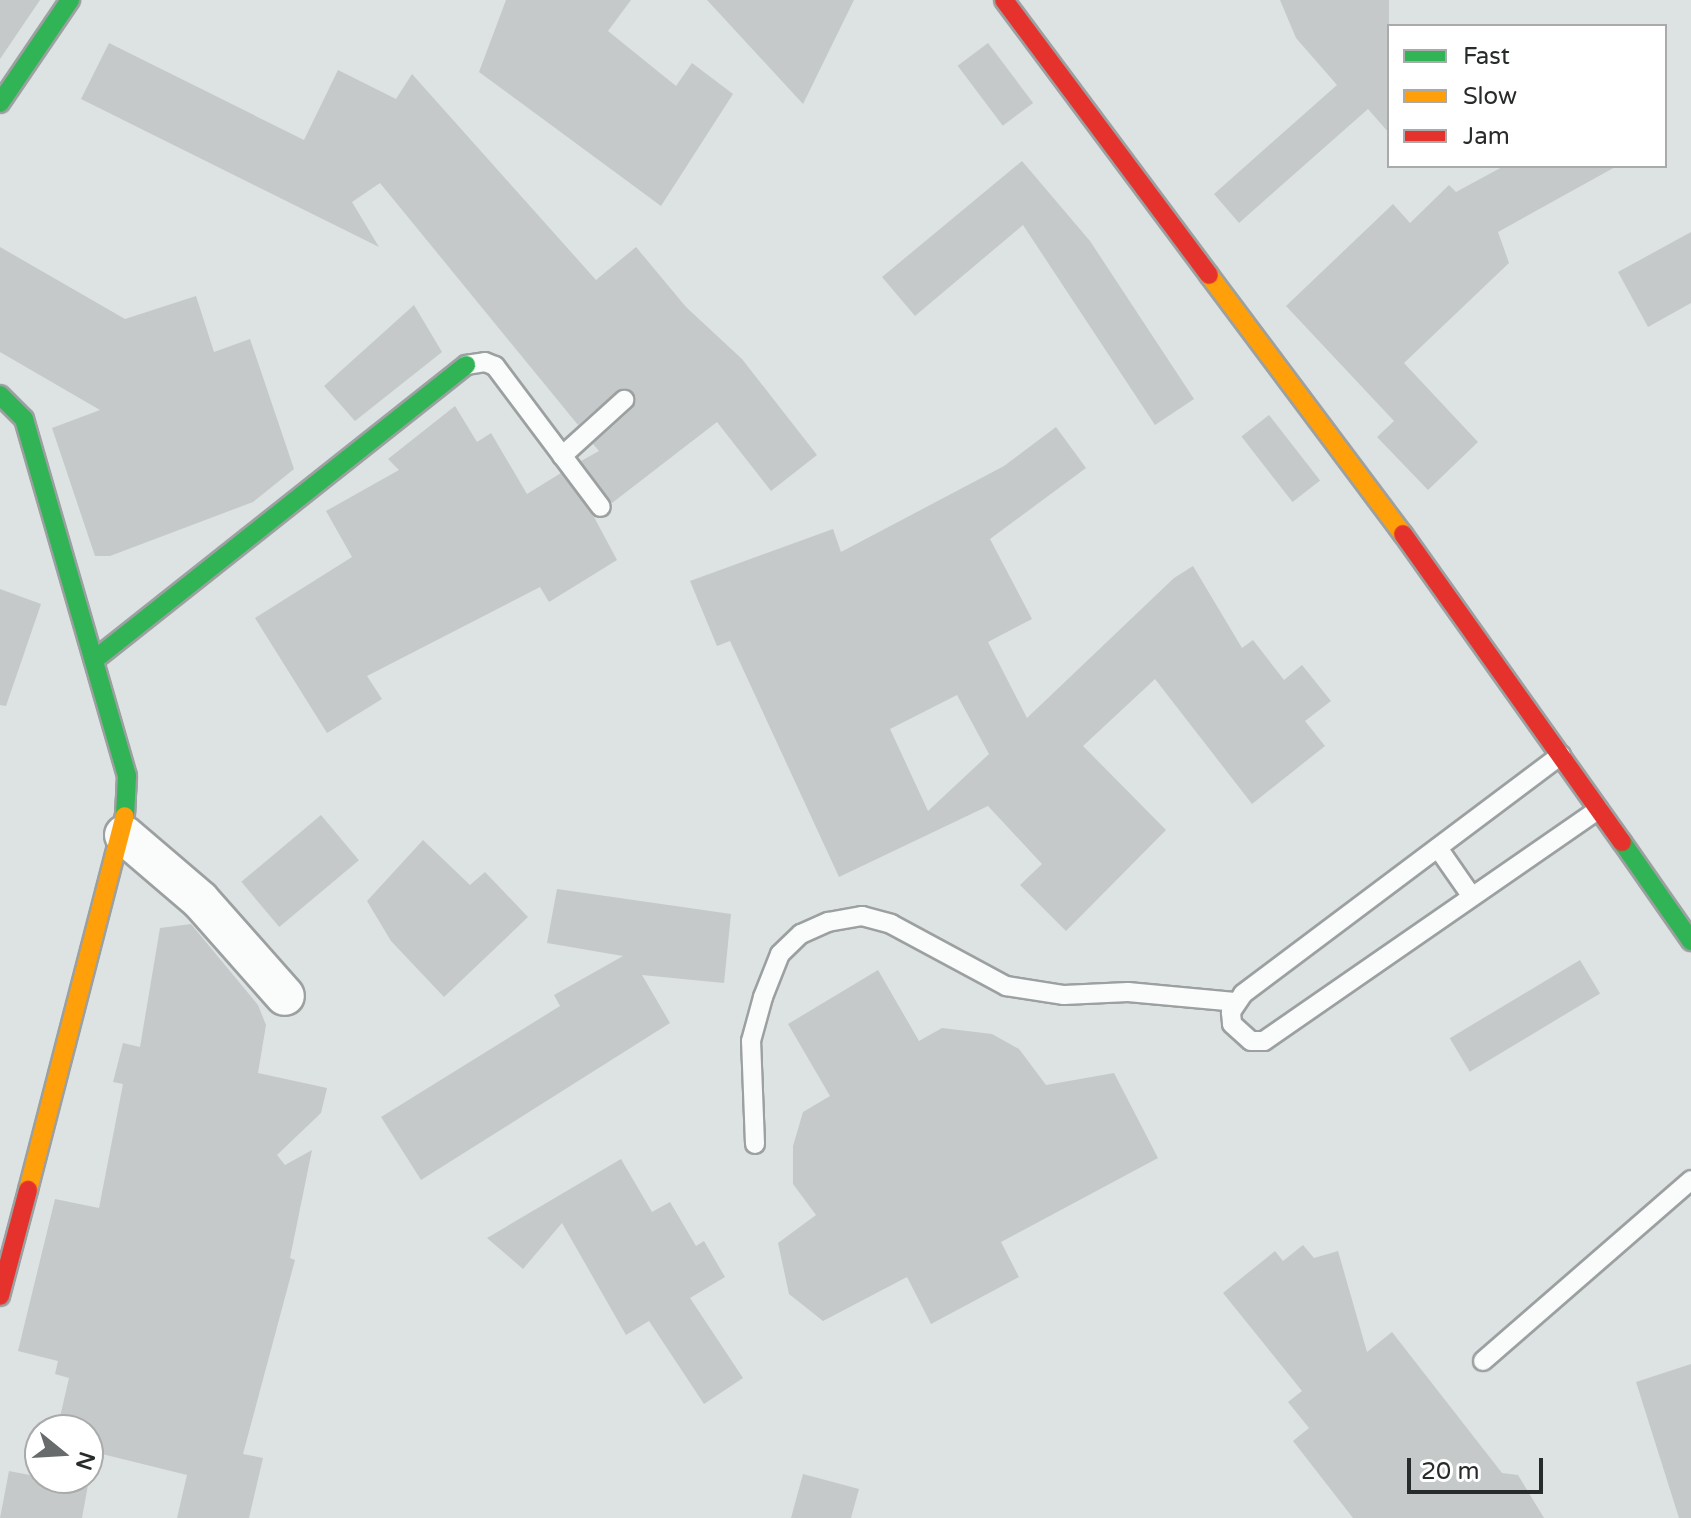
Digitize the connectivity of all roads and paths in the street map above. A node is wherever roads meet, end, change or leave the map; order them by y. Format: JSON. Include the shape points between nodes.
{"nodes":[{"id":1,"x":70,"y":0,"type":"edge"},
{"id":2,"x":1004,"y":0,"type":"edge"},
{"id":3,"x":0,"y":103,"type":"edge"},
{"id":4,"x":466,"y":365,"type":"joint"},
{"id":5,"x":0,"y":395,"type":"edge"},
{"id":6,"x":624,"y":400,"type":"dead end"},
{"id":7,"x":562,"y":456,"type":"junction"},
{"id":8,"x":601,"y":507,"type":"dead end"},
{"id":9,"x":94,"y":660,"type":"junction"},
{"id":10,"x":1564,"y":753,"type":"junction"},
{"id":11,"x":1602,"y":807,"type":"junction"},
{"id":12,"x":124,"y":835,"type":"junction"},
{"id":13,"x":1438,"y":848,"type":"junction"},
{"id":14,"x":1470,"y":894,"type":"junction"},
{"id":15,"x":1691,"y":941,"type":"edge"},
{"id":16,"x":285,"y":996,"type":"dead end"},
{"id":17,"x":1235,"y":1002,"type":"junction"},
{"id":18,"x":755,"y":1144,"type":"dead end"},
{"id":19,"x":1691,"y":1180,"type":"edge"},
{"id":20,"x":0,"y":1296,"type":"edge"},
{"id":21,"x":1483,"y":1361,"type":"dead end"}],
"edges":[{"from":1,"to":3,"type":"street"},
{"from":2,"to":10,"type":"street"},
{"from":4,"to":7,"type":"lane","via":[[495,366]]},
{"from":4,"to":9,"type":"street"},
{"from":5,"to":9,"type":"street","via":[[24,419]]},
{"from":6,"to":7,"type":"lane"},
{"from":7,"to":8,"type":"lane"},
{"from":9,"to":12,"type":"street","via":[[127,776]]},
{"from":10,"to":11,"type":"street"},
{"from":10,"to":13,"type":"lane"},
{"from":11,"to":14,"type":"lane"},
{"from":11,"to":15,"type":"street"},
{"from":12,"to":16,"type":"street","via":[[200,900]]},
{"from":12,"to":20,"type":"street"},
{"from":13,"to":14,"type":"lane"},
{"from":13,"to":17,"type":"lane"},
{"from":14,"to":17,"type":"lane","via":[[1264,1041],[1239,1034],[1232,1024]]},
{"from":17,"to":18,"type":"lane","via":[[1128,992],[1064,995],[1006,986],[891,924],[862,916],[828,922],[801,934],[780,954],[763,997],[751,1041]]},
{"from":19,"to":21,"type":"lane"}]}
